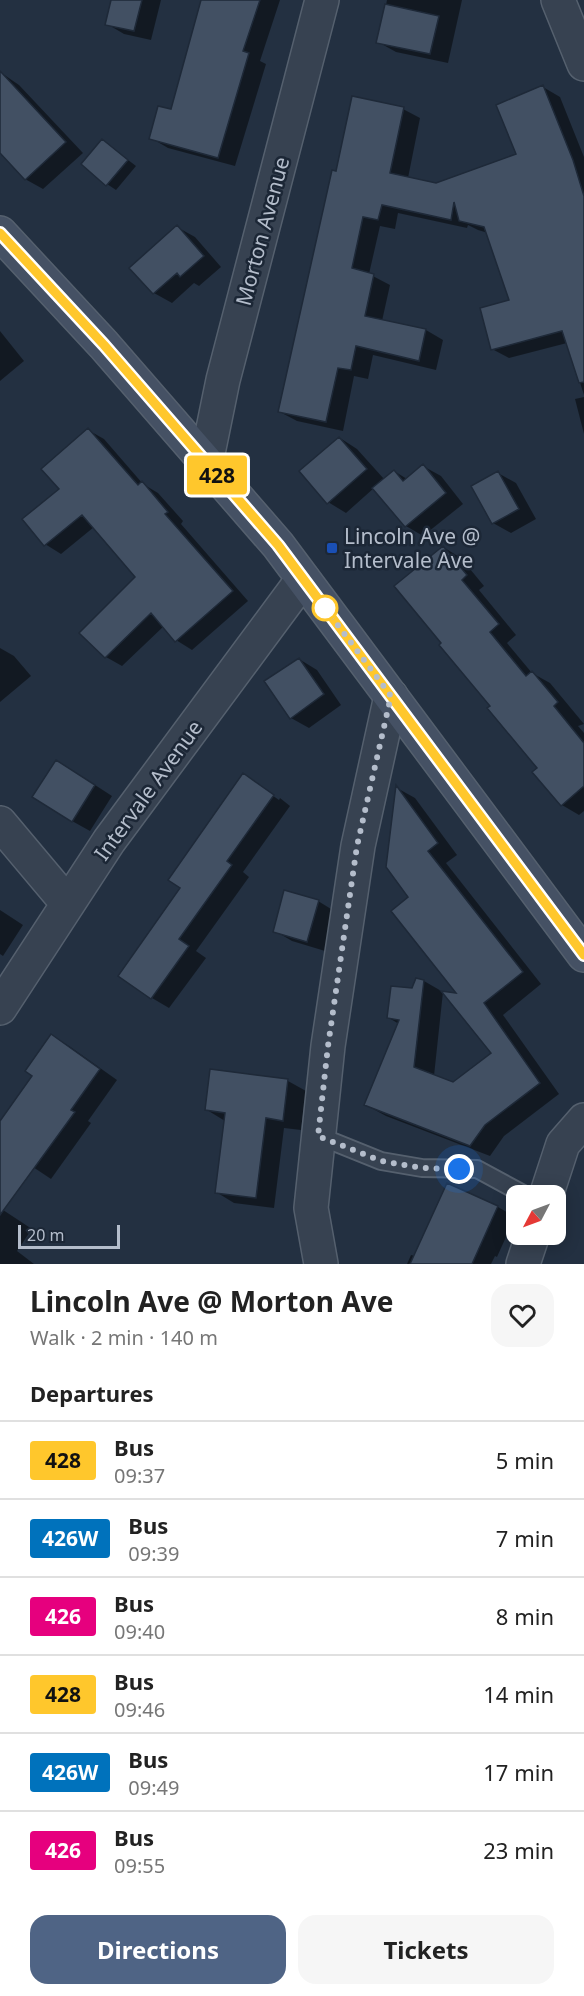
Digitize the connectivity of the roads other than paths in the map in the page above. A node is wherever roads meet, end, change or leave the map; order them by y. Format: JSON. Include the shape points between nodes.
{"nodes":[{"id":1,"x":322,"y":0,"type":"edge"},
{"id":2,"x":558,"y":0,"type":"edge"},
{"id":3,"x":584,"y":64,"type":"edge"},
{"id":4,"x":0,"y":233,"type":"edge"},
{"id":5,"x":206,"y":463,"type":"junction"},
{"id":6,"x":303,"y":579,"type":"junction"},
{"id":7,"x":391,"y":696,"type":"junction"},
{"id":8,"x":0,"y":823,"type":"edge"},
{"id":9,"x":68,"y":904,"type":"junction"},
{"id":10,"x":584,"y":955,"type":"edge"},
{"id":11,"x":0,"y":1008,"type":"edge"},
{"id":12,"x":584,"y":1120,"type":"edge"},
{"id":13,"x":318,"y":1136,"type":"junction"},
{"id":14,"x":507,"y":1185,"type":"edge"},
{"id":15,"x":550,"y":1185,"type":"edge"},
{"id":16,"x":529,"y":1245,"type":"edge"},
{"id":17,"x":321,"y":1264,"type":"edge"},
{"id":18,"x":523,"y":1264,"type":"edge"}],
"edges":[{"from":1,"to":5,"type":"street","name":"Morton Avenue","via":[[223,380]]},
{"from":2,"to":3,"type":"street"},
{"from":4,"to":5,"type":"main road"},
{"from":5,"to":6,"type":"main road"},
{"from":6,"to":7,"type":"main road"},
{"from":6,"to":9,"type":"street","name":"Intervale Avenue","via":[[109,841]]},
{"from":7,"to":10,"type":"main road"},
{"from":7,"to":13,"type":"street","via":[[357,846]]},
{"from":8,"to":9,"type":"street"},
{"from":9,"to":11,"type":"street","name":"Intervale Avenue"},
{"from":12,"to":15,"type":"street","via":[[563,1144]]},
{"from":13,"to":14,"type":"lane","via":[[381,1161],[422,1168],[477,1169]]},
{"from":13,"to":17,"type":"street","via":[[311,1208]]},
{"from":16,"to":18,"type":"street"}]}
